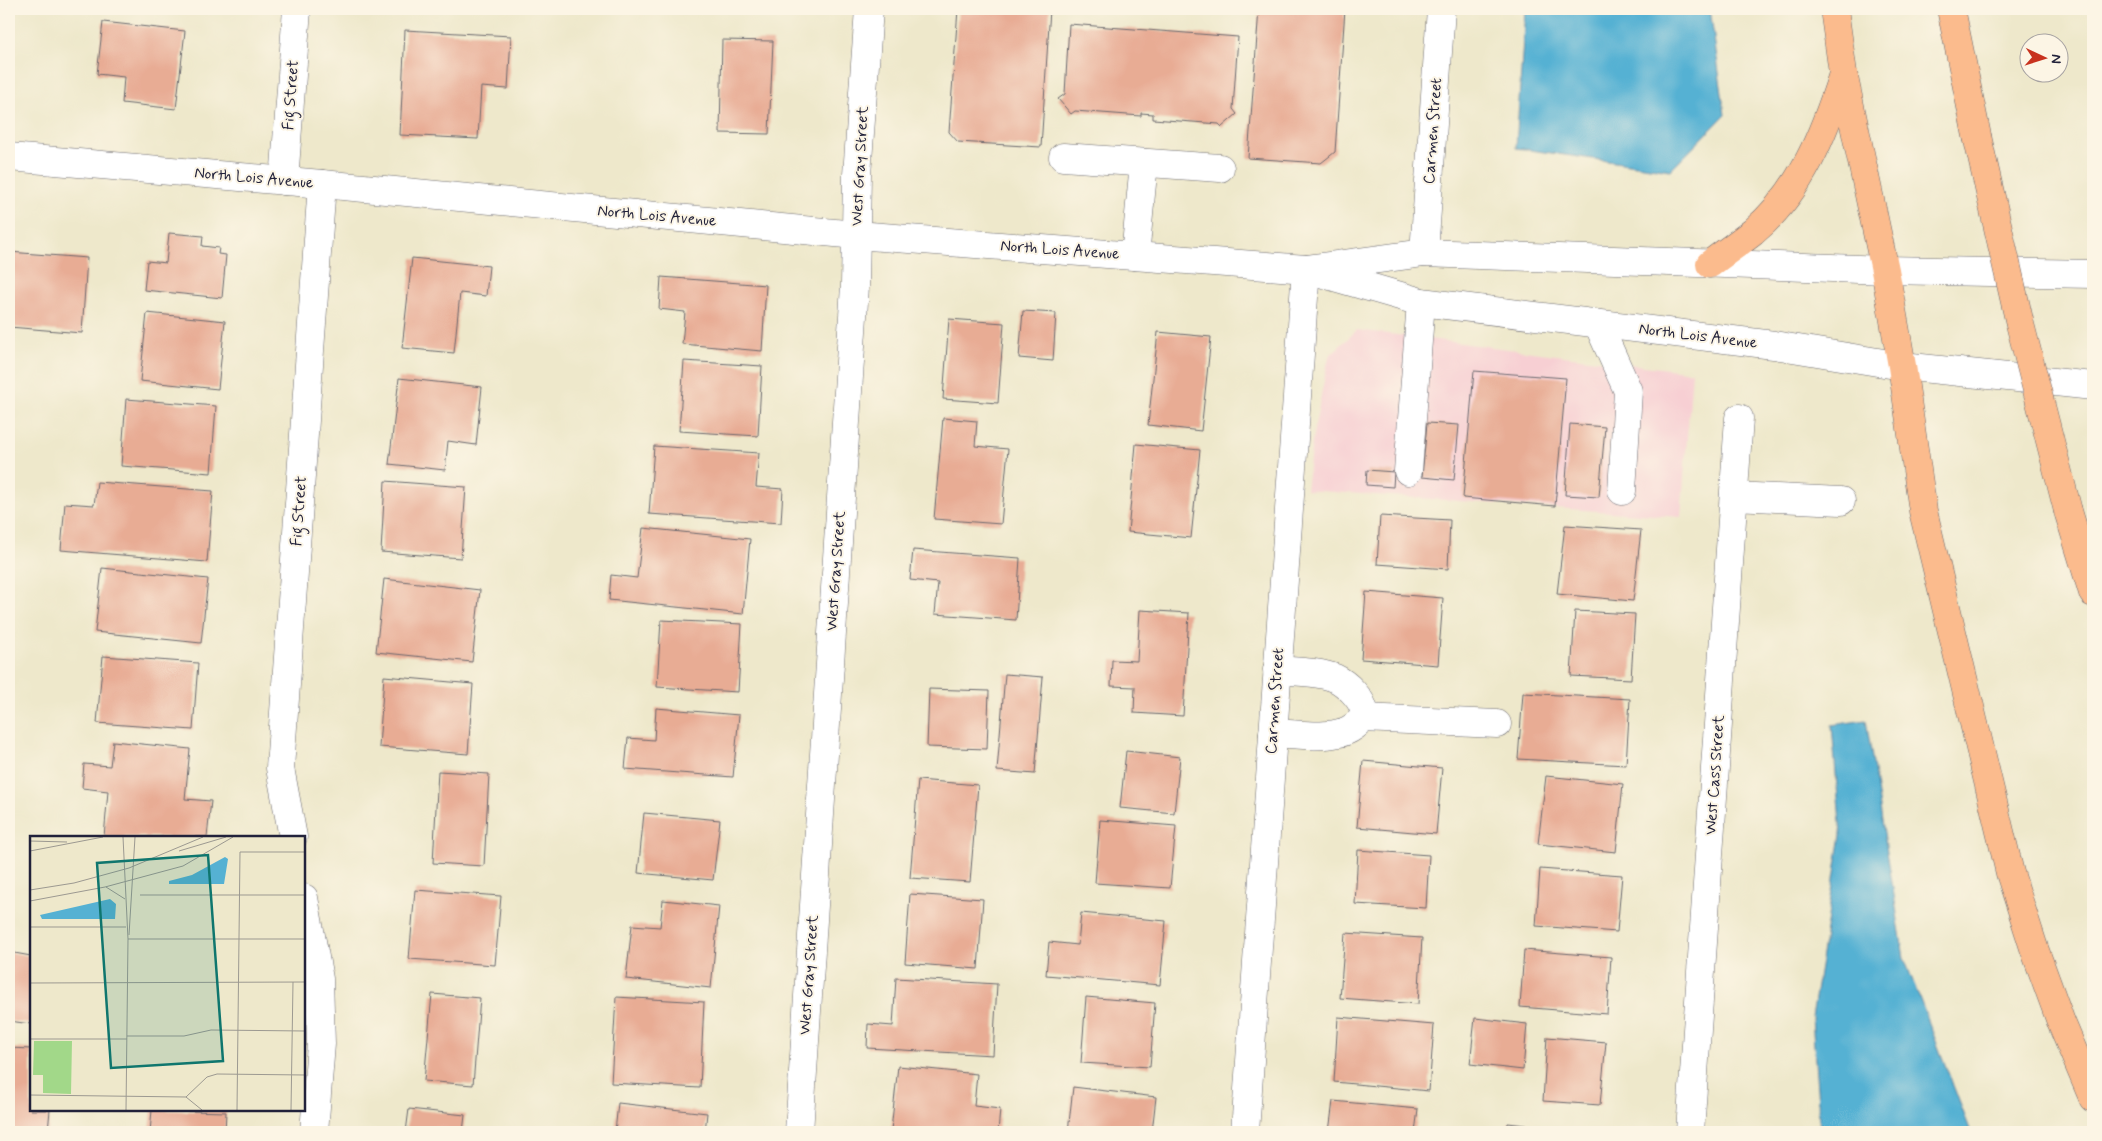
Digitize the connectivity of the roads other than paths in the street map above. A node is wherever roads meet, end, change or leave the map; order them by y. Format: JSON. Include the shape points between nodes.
{"nodes":[{"id":1,"x":297,"y":9,"type":"edge"},
{"id":2,"x":869,"y":9,"type":"edge"},
{"id":3,"x":1441,"y":9,"type":"edge"},
{"id":4,"x":1834,"y":9,"type":"edge"},
{"id":5,"x":1951,"y":9,"type":"edge"},
{"id":6,"x":1843,"y":73,"type":"junction"},
{"id":7,"x":9,"y":157,"type":"edge"},
{"id":8,"x":1063,"y":157,"type":"dead end"},
{"id":9,"x":1144,"y":163,"type":"junction"},
{"id":10,"x":1220,"y":168,"type":"dead end"},
{"id":11,"x":284,"y":181,"type":"junction"},
{"id":12,"x":322,"y":184,"type":"junction"},
{"id":13,"x":856,"y":235,"type":"junction"},
{"id":14,"x":1424,"y":253,"type":"junction"},
{"id":15,"x":1135,"y":256,"type":"junction"},
{"id":16,"x":1710,"y":264,"type":"junction"},
{"id":17,"x":1306,"y":269,"type":"junction"},
{"id":18,"x":1885,"y":270,"type":"junction"},
{"id":19,"x":2093,"y":274,"type":"edge"},
{"id":20,"x":1421,"y":302,"type":"junction"},
{"id":21,"x":1598,"y":324,"type":"junction"},
{"id":22,"x":1902,"y":366,"type":"junction"},
{"id":23,"x":2093,"y":386,"type":"edge"},
{"id":24,"x":1739,"y":418,"type":"dead end"},
{"id":25,"x":1408,"y":470,"type":"dead end"},
{"id":26,"x":1622,"y":491,"type":"dead end"},
{"id":27,"x":1734,"y":496,"type":"junction"},
{"id":28,"x":1840,"y":501,"type":"dead end"},
{"id":29,"x":2093,"y":593,"type":"edge"},
{"id":30,"x":1278,"y":670,"type":"junction"},
{"id":31,"x":1363,"y":718,"type":"junction"},
{"id":32,"x":1497,"y":724,"type":"dead end"},
{"id":33,"x":1273,"y":733,"type":"junction"},
{"id":34,"x":293,"y":836,"type":"edge"},
{"id":35,"x":305,"y":903,"type":"edge"},
{"id":36,"x":2093,"y":1098,"type":"edge"},
{"id":37,"x":314,"y":1132,"type":"edge"},
{"id":38,"x":799,"y":1132,"type":"edge"},
{"id":39,"x":1245,"y":1132,"type":"edge"},
{"id":40,"x":1690,"y":1132,"type":"edge"}],
"edges":[{"from":1,"to":11,"type":"street","name":"Fig Street"},
{"from":2,"to":13,"type":"street","name":"West Gray Street"},
{"from":3,"to":14,"type":"street","name":"Carmen Street"},
{"from":4,"to":6,"type":"highway"},
{"from":5,"to":29,"type":"highway","bridge":true,"via":[[2020,324],[2068,511]]},
{"from":6,"to":16,"type":"highway","via":[[1812,158],[1795,187],[1754,231]]},
{"from":6,"to":18,"type":"highway"},
{"from":7,"to":11,"type":"street","name":"North Lois Avenue"},
{"from":8,"to":9,"type":"street"},
{"from":9,"to":10,"type":"street"},
{"from":9,"to":15,"type":"street"},
{"from":11,"to":12,"type":"street","name":"North Lois Avenue"},
{"from":12,"to":13,"type":"street","name":"North Lois Avenue"},
{"from":12,"to":34,"type":"street","name":"Fig Street","via":[[280,768]]},
{"from":13,"to":15,"type":"street","name":"North Lois Avenue"},
{"from":13,"to":38,"type":"street","name":"West Gray Street"},
{"from":14,"to":16,"type":"street","name":"North Lois Avenue"},
{"from":14,"to":17,"type":"street","name":"North Lois Avenue"},
{"from":15,"to":17,"type":"street","name":"North Lois Avenue"},
{"from":16,"to":18,"type":"street","name":"North Lois Avenue"},
{"from":17,"to":20,"type":"street","name":"North Lois Avenue"},
{"from":17,"to":30,"type":"street","name":"Carmen Street"},
{"from":18,"to":19,"type":"street","name":"North Lois Avenue"},
{"from":18,"to":22,"type":"highway"},
{"from":20,"to":21,"type":"street","name":"North Lois Avenue"},
{"from":20,"to":25,"type":"street"},
{"from":21,"to":22,"type":"street","name":"North Lois Avenue","via":[[1774,345]]},
{"from":21,"to":26,"type":"street","via":[[1628,391]]},
{"from":22,"to":23,"type":"street","name":"North Lois Avenue"},
{"from":22,"to":36,"type":"highway","via":[[1923,511],[2010,873],[2061,1022]]},
{"from":24,"to":27,"type":"street","name":"West Cass Street"},
{"from":27,"to":28,"type":"street"},
{"from":27,"to":40,"type":"street","name":"West Cass Street"},
{"from":30,"to":31,"type":"street","via":[[1333,677],[1345,683],[1364,711]]},
{"from":30,"to":33,"type":"street","name":"Carmen Street"},
{"from":31,"to":32,"type":"street"},
{"from":31,"to":33,"type":"street","via":[[1338,734]]},
{"from":33,"to":39,"type":"street","name":"Carmen Street"},
{"from":35,"to":37,"type":"street","via":[[319,979],[321,1044]]}]}
